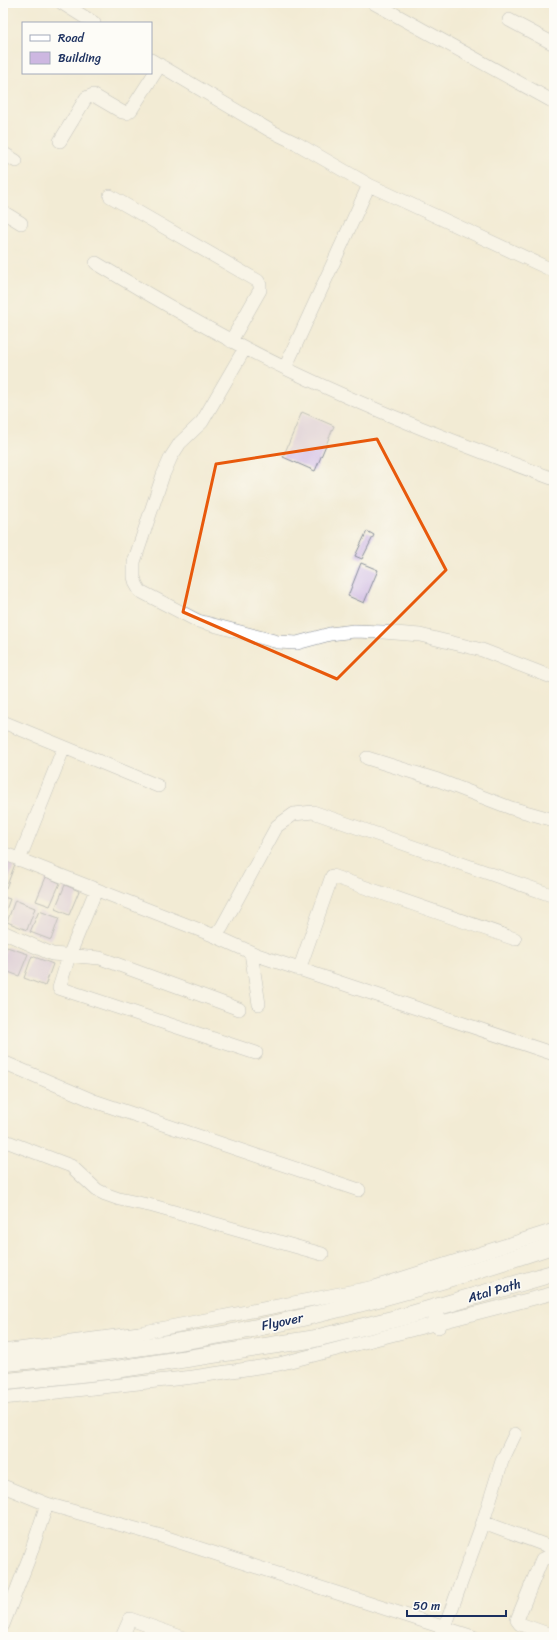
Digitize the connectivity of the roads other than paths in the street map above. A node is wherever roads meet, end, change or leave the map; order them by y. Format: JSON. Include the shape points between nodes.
{"nodes":[{"id":1,"x":374,"y":3,"type":"edge"},
{"id":2,"x":67,"y":4,"type":"edge"},
{"id":3,"x":509,"y":20,"type":"dead end"},
{"id":4,"x":93,"y":22,"type":"edge"},
{"id":5,"x":554,"y":44,"type":"edge"},
{"id":6,"x":155,"y":63,"type":"edge"},
{"id":7,"x":149,"y":74,"type":"edge"},
{"id":8,"x":554,"y":102,"type":"edge"},
{"id":9,"x":60,"y":140,"type":"dead end"},
{"id":10,"x":3,"y":153,"type":"edge"},
{"id":11,"x":16,"y":161,"type":"dead end"},
{"id":12,"x":369,"y":185,"type":"junction"},
{"id":13,"x":110,"y":196,"type":"dead end"},
{"id":14,"x":3,"y":212,"type":"edge"},
{"id":15,"x":21,"y":223,"type":"dead end"},
{"id":16,"x":96,"y":262,"type":"dead end"},
{"id":17,"x":554,"y":270,"type":"edge"},
{"id":18,"x":231,"y":341,"type":"junction"},
{"id":19,"x":245,"y":348,"type":"junction"},
{"id":20,"x":285,"y":368,"type":"junction"},
{"id":21,"x":554,"y":479,"type":"edge"},
{"id":22,"x":554,"y":678,"type":"edge"},
{"id":23,"x":4,"y":724,"type":"edge"},
{"id":24,"x":64,"y":748,"type":"junction"},
{"id":25,"x":367,"y":758,"type":"dead end"},
{"id":26,"x":158,"y":786,"type":"dead end"},
{"id":27,"x":554,"y":820,"type":"edge"},
{"id":28,"x":3,"y":853,"type":"edge"},
{"id":29,"x":18,"y":860,"type":"junction"},
{"id":30,"x":96,"y":890,"type":"junction"},
{"id":31,"x":554,"y":896,"type":"edge"},
{"id":32,"x":3,"y":932,"type":"edge"},
{"id":33,"x":215,"y":936,"type":"junction"},
{"id":34,"x":515,"y":939,"type":"dead end"},
{"id":35,"x":250,"y":952,"type":"junction"},
{"id":36,"x":69,"y":956,"type":"junction"},
{"id":37,"x":299,"y":970,"type":"junction"},
{"id":38,"x":259,"y":1004,"type":"dead end"},
{"id":39,"x":239,"y":1009,"type":"dead end"},
{"id":40,"x":256,"y":1053,"type":"dead end"},
{"id":41,"x":554,"y":1054,"type":"edge"},
{"id":42,"x":3,"y":1062,"type":"edge"},
{"id":43,"x":3,"y":1140,"type":"edge"},
{"id":44,"x":359,"y":1190,"type":"dead end"},
{"id":45,"x":554,"y":1230,"type":"edge"},
{"id":46,"x":551,"y":1246,"type":"edge"},
{"id":47,"x":322,"y":1254,"type":"dead end"},
{"id":48,"x":554,"y":1273,"type":"edge"},
{"id":49,"x":554,"y":1293,"type":"edge"},
{"id":50,"x":434,"y":1308,"type":"junction"},
{"id":51,"x":438,"y":1324,"type":"junction"},
{"id":52,"x":3,"y":1351,"type":"edge"},
{"id":53,"x":3,"y":1363,"type":"edge"},
{"id":54,"x":3,"y":1382,"type":"edge"},
{"id":55,"x":3,"y":1398,"type":"edge"},
{"id":56,"x":515,"y":1434,"type":"dead end"},
{"id":57,"x":3,"y":1486,"type":"edge"},
{"id":58,"x":47,"y":1504,"type":"junction"},
{"id":59,"x":483,"y":1522,"type":"junction"},
{"id":60,"x":554,"y":1553,"type":"edge"},
{"id":61,"x":3,"y":1625,"type":"edge"},
{"id":62,"x":445,"y":1627,"type":"junction"},
{"id":63,"x":554,"y":1636,"type":"edge"},
{"id":64,"x":122,"y":1637,"type":"edge"},
{"id":65,"x":181,"y":1637,"type":"edge"},
{"id":66,"x":473,"y":1637,"type":"edge"}],
"edges":[{"from":1,"to":8,"type":"street"},
{"from":2,"to":4,"type":"street"},
{"from":3,"to":5,"type":"street"},
{"from":6,"to":12,"type":"street"},
{"from":7,"to":9,"type":"street","via":[[127,113],[93,95],[86,98]]},
{"from":10,"to":11,"type":"street"},
{"from":12,"to":17,"type":"street"},
{"from":12,"to":20,"type":"street"},
{"from":13,"to":18,"type":"street","via":[[258,281],[260,290]]},
{"from":14,"to":15,"type":"street"},
{"from":16,"to":18,"type":"street"},
{"from":18,"to":19,"type":"street"},
{"from":19,"to":20,"type":"street"},
{"from":19,"to":22,"type":"street","via":[[202,422],[180,443],[171,456],[134,562],[134,578],[140,591],[198,621],[278,642],[297,643],[330,634],[354,631],[420,635],[482,650]]},
{"from":20,"to":21,"type":"street","via":[[362,403]]},
{"from":23,"to":24,"type":"street"},
{"from":24,"to":26,"type":"street"},
{"from":24,"to":29,"type":"street"},
{"from":25,"to":27,"type":"street"},
{"from":28,"to":29,"type":"street"},
{"from":29,"to":30,"type":"street"},
{"from":30,"to":33,"type":"street"},
{"from":30,"to":36,"type":"street"},
{"from":31,"to":33,"type":"street","via":[[313,812],[294,814],[277,826],[222,928]]},
{"from":32,"to":36,"type":"street","via":[[52,954]]},
{"from":33,"to":35,"type":"street"},
{"from":34,"to":37,"type":"street","via":[[332,876]]},
{"from":35,"to":37,"type":"street"},
{"from":35,"to":38,"type":"street"},
{"from":36,"to":39,"type":"street","via":[[100,958]]},
{"from":36,"to":40,"type":"street","via":[[59,988]]},
{"from":37,"to":41,"type":"street"},
{"from":42,"to":44,"type":"street","via":[[94,1101]]},
{"from":43,"to":47,"type":"street","via":[[70,1166],[105,1194]]},
{"from":45,"to":52,"type":"street","via":[[375,1287],[139,1333]]},
{"from":46,"to":53,"type":"main road","name":"Flyover","via":[[371,1301],[225,1334]]},
{"from":48,"to":50,"type":"main road","name":"Atal Path"},
{"from":49,"to":51,"type":"street"},
{"from":50,"to":51,"type":"main road"},
{"from":50,"to":54,"type":"main road","name":"Flyover","via":[[313,1339],[113,1370]]},
{"from":51,"to":55,"type":"street","via":[[280,1364]]},
{"from":56,"to":59,"type":"street","via":[[502,1461]]},
{"from":57,"to":58,"type":"street"},
{"from":58,"to":61,"type":"street"},
{"from":58,"to":62,"type":"street","via":[[161,1536]]},
{"from":59,"to":60,"type":"street"},
{"from":59,"to":62,"type":"street"},
{"from":60,"to":63,"type":"street","via":[[542,1559],[517,1620],[520,1624]]},
{"from":62,"to":66,"type":"street"},
{"from":64,"to":65,"type":"street","via":[[130,1619]]}]}
